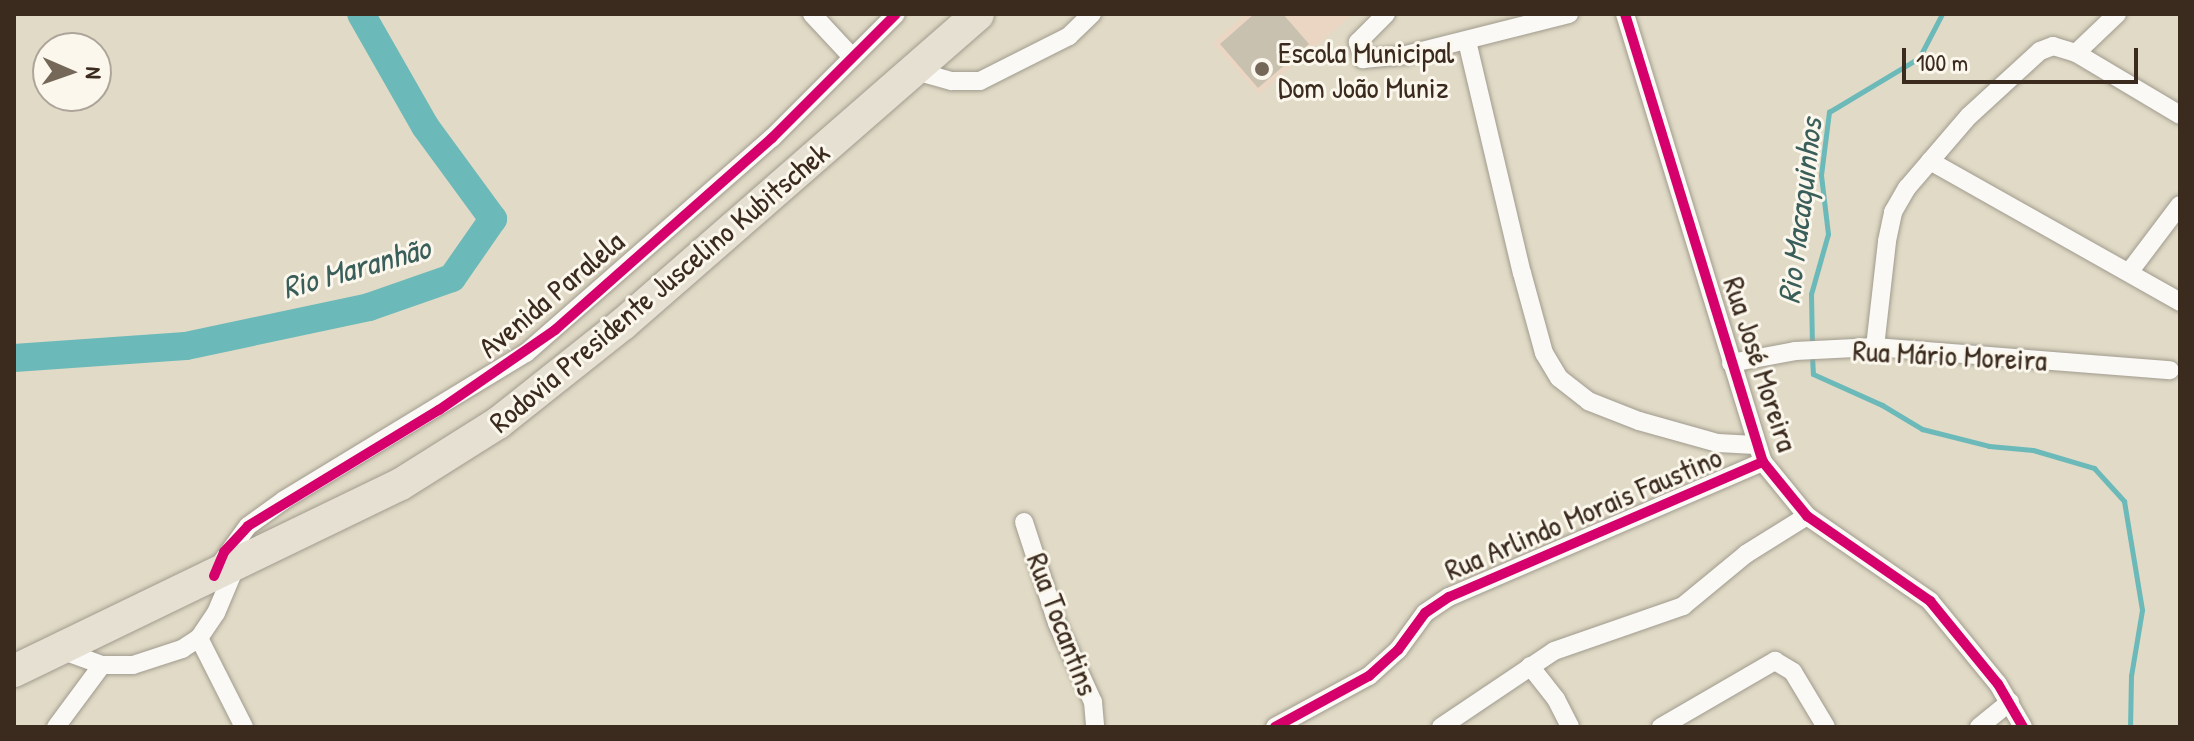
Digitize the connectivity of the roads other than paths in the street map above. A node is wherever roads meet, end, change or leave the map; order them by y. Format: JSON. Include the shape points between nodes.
{"nodes":[{"id":1,"x":812,"y":14,"type":"edge"},
{"id":2,"x":896,"y":14,"type":"edge"},
{"id":3,"x":978,"y":14,"type":"edge"},
{"id":4,"x":1092,"y":14,"type":"edge"},
{"id":5,"x":1386,"y":14,"type":"edge"},
{"id":6,"x":1569,"y":14,"type":"edge"},
{"id":7,"x":1625,"y":14,"type":"edge"},
{"id":8,"x":2117,"y":14,"type":"edge"},
{"id":9,"x":1467,"y":41,"type":"junction"},
{"id":10,"x":2076,"y":53,"type":"junction"},
{"id":11,"x":852,"y":57,"type":"junction"},
{"id":12,"x":916,"y":71,"type":"junction"},
{"id":13,"x":2180,"y":115,"type":"edge"},
{"id":14,"x":1930,"y":161,"type":"junction"},
{"id":15,"x":2180,"y":205,"type":"edge"},
{"id":16,"x":2130,"y":271,"type":"junction"},
{"id":17,"x":2180,"y":302,"type":"edge"},
{"id":18,"x":1875,"y":347,"type":"junction"},
{"id":19,"x":1731,"y":363,"type":"junction"},
{"id":20,"x":2170,"y":370,"type":"dead end"},
{"id":21,"x":1759,"y":453,"type":"junction"},
{"id":22,"x":1807,"y":516,"type":"junction"},
{"id":23,"x":1024,"y":522,"type":"dead end"},
{"id":24,"x":224,"y":572,"type":"junction"},
{"id":25,"x":199,"y":638,"type":"junction"},
{"id":26,"x":61,"y":650,"type":"junction"},
{"id":27,"x":102,"y":665,"type":"junction"},
{"id":28,"x":1530,"y":666,"type":"junction"},
{"id":29,"x":14,"y":671,"type":"edge"},
{"id":30,"x":2010,"y":702,"type":"junction"},
{"id":31,"x":56,"y":727,"type":"edge"},
{"id":32,"x":244,"y":727,"type":"edge"},
{"id":33,"x":1095,"y":727,"type":"edge"},
{"id":34,"x":1275,"y":727,"type":"edge"},
{"id":35,"x":1441,"y":727,"type":"edge"},
{"id":36,"x":1570,"y":727,"type":"edge"},
{"id":37,"x":1661,"y":727,"type":"edge"},
{"id":38,"x":1826,"y":727,"type":"edge"},
{"id":39,"x":1979,"y":727,"type":"edge"},
{"id":40,"x":2023,"y":727,"type":"edge"}],
"edges":[{"from":1,"to":11,"type":"street"},
{"from":2,"to":11,"type":"street","name":"Avenida Paralela"},
{"from":3,"to":12,"type":"highway","name":"Rodovia Presidente Juscelino Kubitschek"},
{"from":4,"to":12,"type":"street","via":[[1069,36],[980,81],[952,81]]},
{"from":5,"to":9,"type":"street","via":[[1358,42],[1358,55],[1382,59]]},
{"from":6,"to":9,"type":"street"},
{"from":7,"to":19,"type":"street","name":"Rua José Moreira"},
{"from":8,"to":10,"type":"street"},
{"from":9,"to":21,"type":"street","via":[[1536,326],[1559,378],[1588,401],[1639,421]]},
{"from":10,"to":13,"type":"street"},
{"from":10,"to":14,"type":"street","via":[[2043,48],[1969,116]]},
{"from":11,"to":24,"type":"street","name":"Avenida Paralela","via":[[772,138],[526,353],[260,517],[224,552]]},
{"from":12,"to":24,"type":"highway","name":"Rodovia Presidente Juscelino Kubitschek","via":[[507,417],[401,484]]},
{"from":14,"to":16,"type":"street"},
{"from":14,"to":18,"type":"street","via":[[1893,212],[1880,276]]},
{"from":15,"to":16,"type":"street"},
{"from":16,"to":17,"type":"street"},
{"from":18,"to":19,"type":"street","name":"Rua Mário Moreira","via":[[1795,351]]},
{"from":18,"to":20,"type":"street","name":"Rua Mário Moreira"},
{"from":19,"to":21,"type":"street","name":"Rua José Moreira"},
{"from":21,"to":22,"type":"street","name":"Rua José Moreira"},
{"from":21,"to":34,"type":"street","name":"Rua Arlindo Morais Faustino","via":[[1449,597],[1425,613],[1398,650],[1369,676]]},
{"from":22,"to":28,"type":"street","via":[[1746,554],[1683,606],[1564,646]]},
{"from":22,"to":30,"type":"street","name":"Rua José Moreira","via":[[1930,601]]},
{"from":23,"to":33,"type":"street","name":"Rua Tocantins","via":[[1057,623],[1093,702]]},
{"from":24,"to":25,"type":"street","name":"Avenida Paralela"},
{"from":24,"to":26,"type":"highway","name":"Rodovia Presidente Juscelino Kubitschek"},
{"from":25,"to":27,"type":"street","via":[[155,660]]},
{"from":25,"to":32,"type":"street"},
{"from":26,"to":27,"type":"street"},
{"from":26,"to":29,"type":"highway","name":"Rodovia Presidente Juscelino Kubitschek"},
{"from":27,"to":31,"type":"street"},
{"from":28,"to":35,"type":"street"},
{"from":28,"to":36,"type":"street"},
{"from":30,"to":39,"type":"street"},
{"from":30,"to":40,"type":"street","name":"Rua José Moreira"},
{"from":37,"to":38,"type":"street","via":[[1769,664],[1786,664]]}]}
